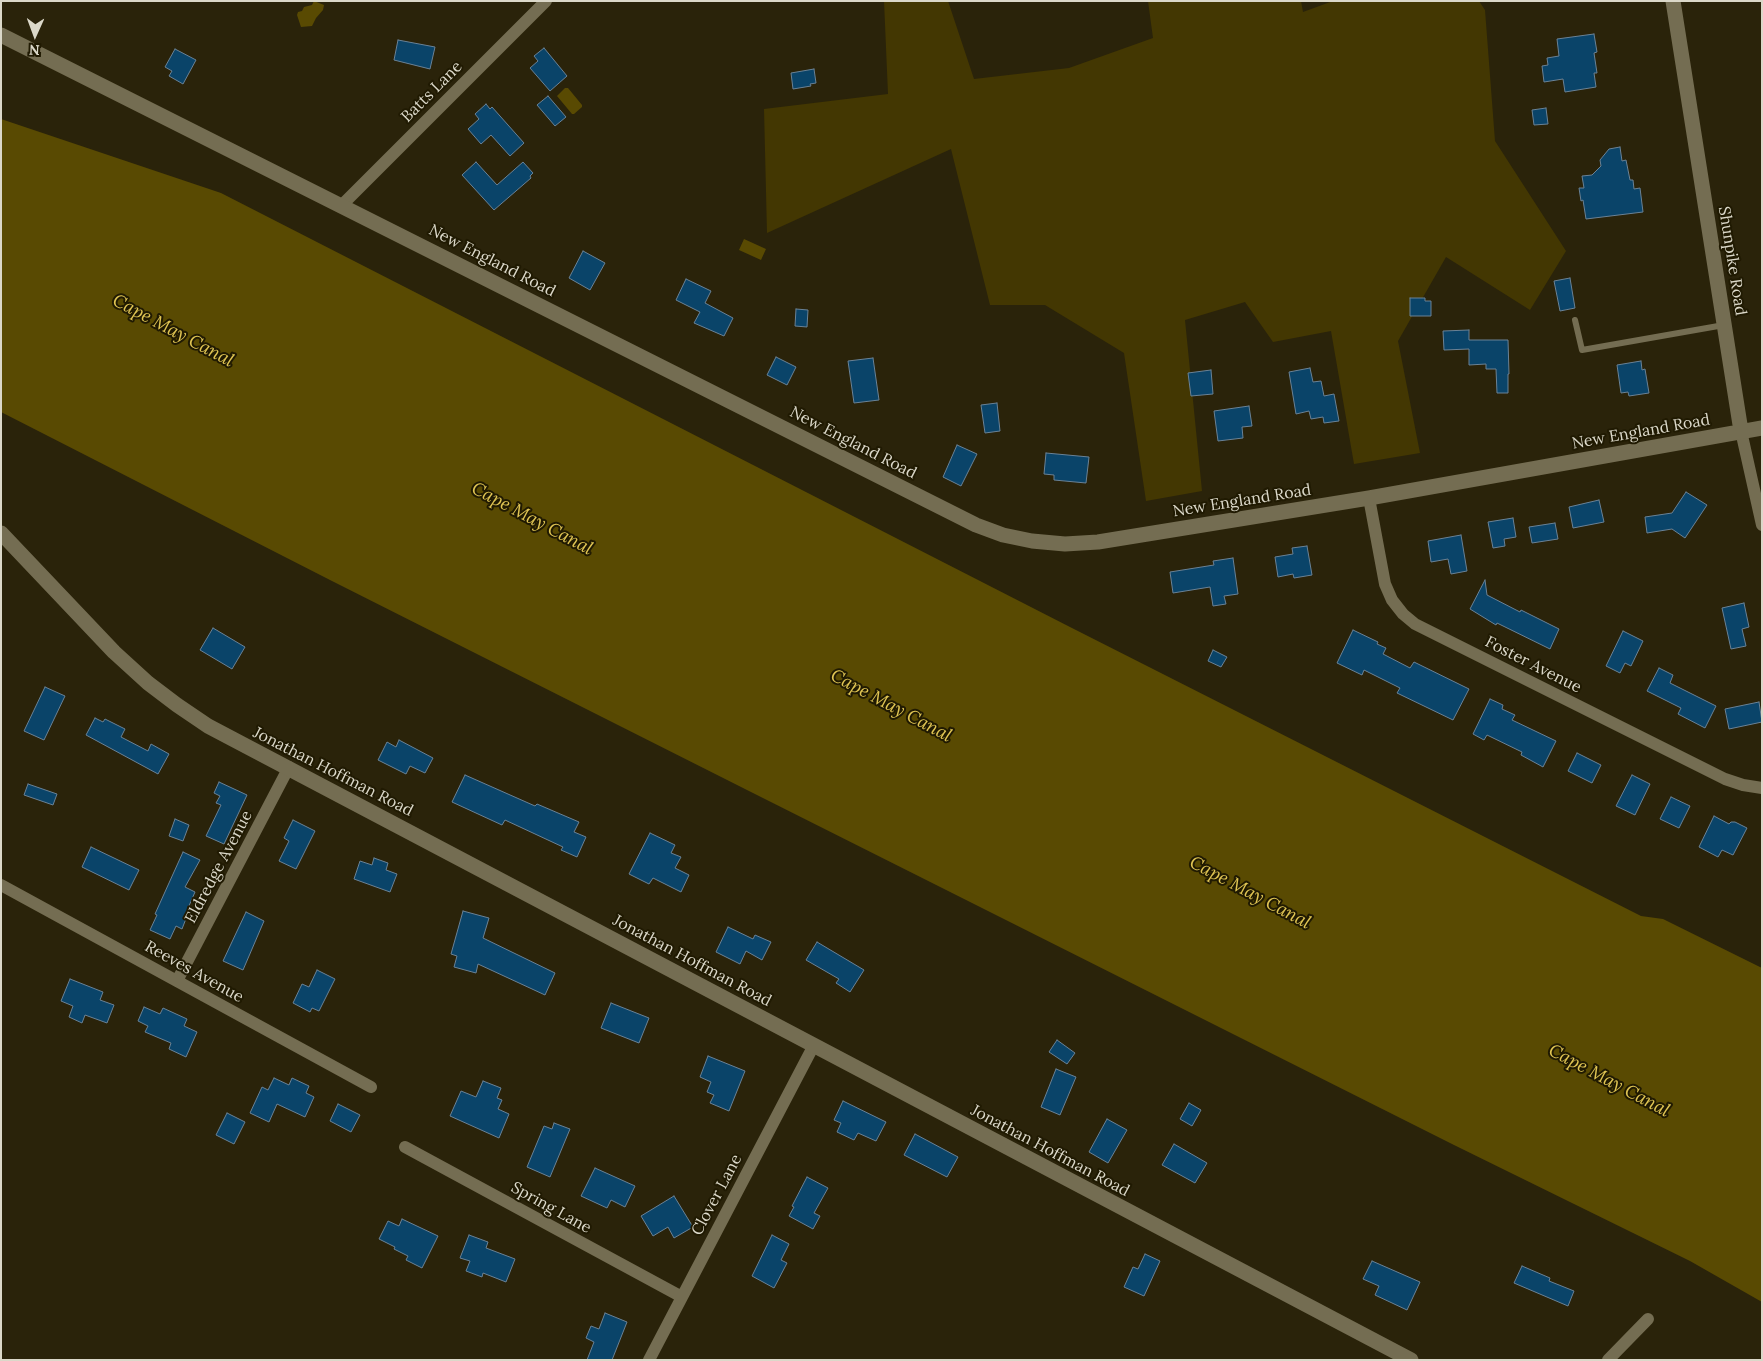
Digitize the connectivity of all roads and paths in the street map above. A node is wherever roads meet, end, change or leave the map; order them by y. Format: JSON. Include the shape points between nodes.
{"nodes":[{"id":1,"x":546,"y":1,"type":"edge"},
{"id":2,"x":1673,"y":1,"type":"edge"},
{"id":3,"x":1,"y":35,"type":"edge"},
{"id":4,"x":342,"y":205,"type":"junction"},
{"id":5,"x":1575,"y":320,"type":"dead end"},
{"id":6,"x":1725,"y":325,"type":"junction"},
{"id":7,"x":1762,"y":428,"type":"edge"},
{"id":8,"x":1741,"y":431,"type":"junction"},
{"id":9,"x":1369,"y":498,"type":"junction"},
{"id":10,"x":1762,"y":525,"type":"edge"},
{"id":11,"x":1,"y":533,"type":"edge"},
{"id":12,"x":289,"y":767,"type":"junction"},
{"id":13,"x":1762,"y":788,"type":"edge"},
{"id":14,"x":1,"y":885,"type":"edge"},
{"id":15,"x":177,"y":981,"type":"junction"},
{"id":16,"x":814,"y":1045,"type":"junction"},
{"id":17,"x":371,"y":1087,"type":"dead end"},
{"id":18,"x":405,"y":1147,"type":"dead end"},
{"id":19,"x":682,"y":1298,"type":"junction"},
{"id":20,"x":1648,"y":1319,"type":"dead end"},
{"id":21,"x":649,"y":1360,"type":"edge"},
{"id":22,"x":1411,"y":1360,"type":"edge"},
{"id":23,"x":1608,"y":1360,"type":"edge"}],
"edges":[{"from":1,"to":4,"type":"street","name":"Batts Lane"},
{"from":2,"to":6,"type":"street","name":"Shunpike Road"},
{"from":3,"to":4,"type":"street","name":"New England Road"},
{"from":4,"to":9,"type":"street","name":"New England Road","via":[[976,525],[1003,534],[1065,544],[1098,542]]},
{"from":5,"to":6,"type":"lane","via":[[1582,350]]},
{"from":6,"to":8,"type":"street","name":"Shunpike Road"},
{"from":7,"to":8,"type":"street","name":"New England Road"},
{"from":8,"to":9,"type":"street","name":"New England Road"},
{"from":8,"to":10,"type":"street","name":"Shunpike Road"},
{"from":9,"to":13,"type":"street","name":"Foster Avenue","via":[[1385,584],[1392,600],[1415,624],[1725,779],[1743,786]]},
{"from":11,"to":12,"type":"street","name":"Jonathan Hoffman Road","via":[[114,652],[148,683],[208,726]]},
{"from":12,"to":15,"type":"street","name":"Eldredge Avenue"},
{"from":12,"to":16,"type":"street","name":"Jonathan Hoffman Road"},
{"from":14,"to":15,"type":"street","name":"Reeves Avenue"},
{"from":15,"to":17,"type":"street","name":"Reeves Avenue"},
{"from":16,"to":19,"type":"street","name":"Clover Lane"},
{"from":16,"to":22,"type":"street","name":"Jonathan Hoffman Road"},
{"from":18,"to":19,"type":"street","name":"Spring Lane"},
{"from":19,"to":21,"type":"street","name":"Clover Lane"},
{"from":20,"to":23,"type":"street"}]}
